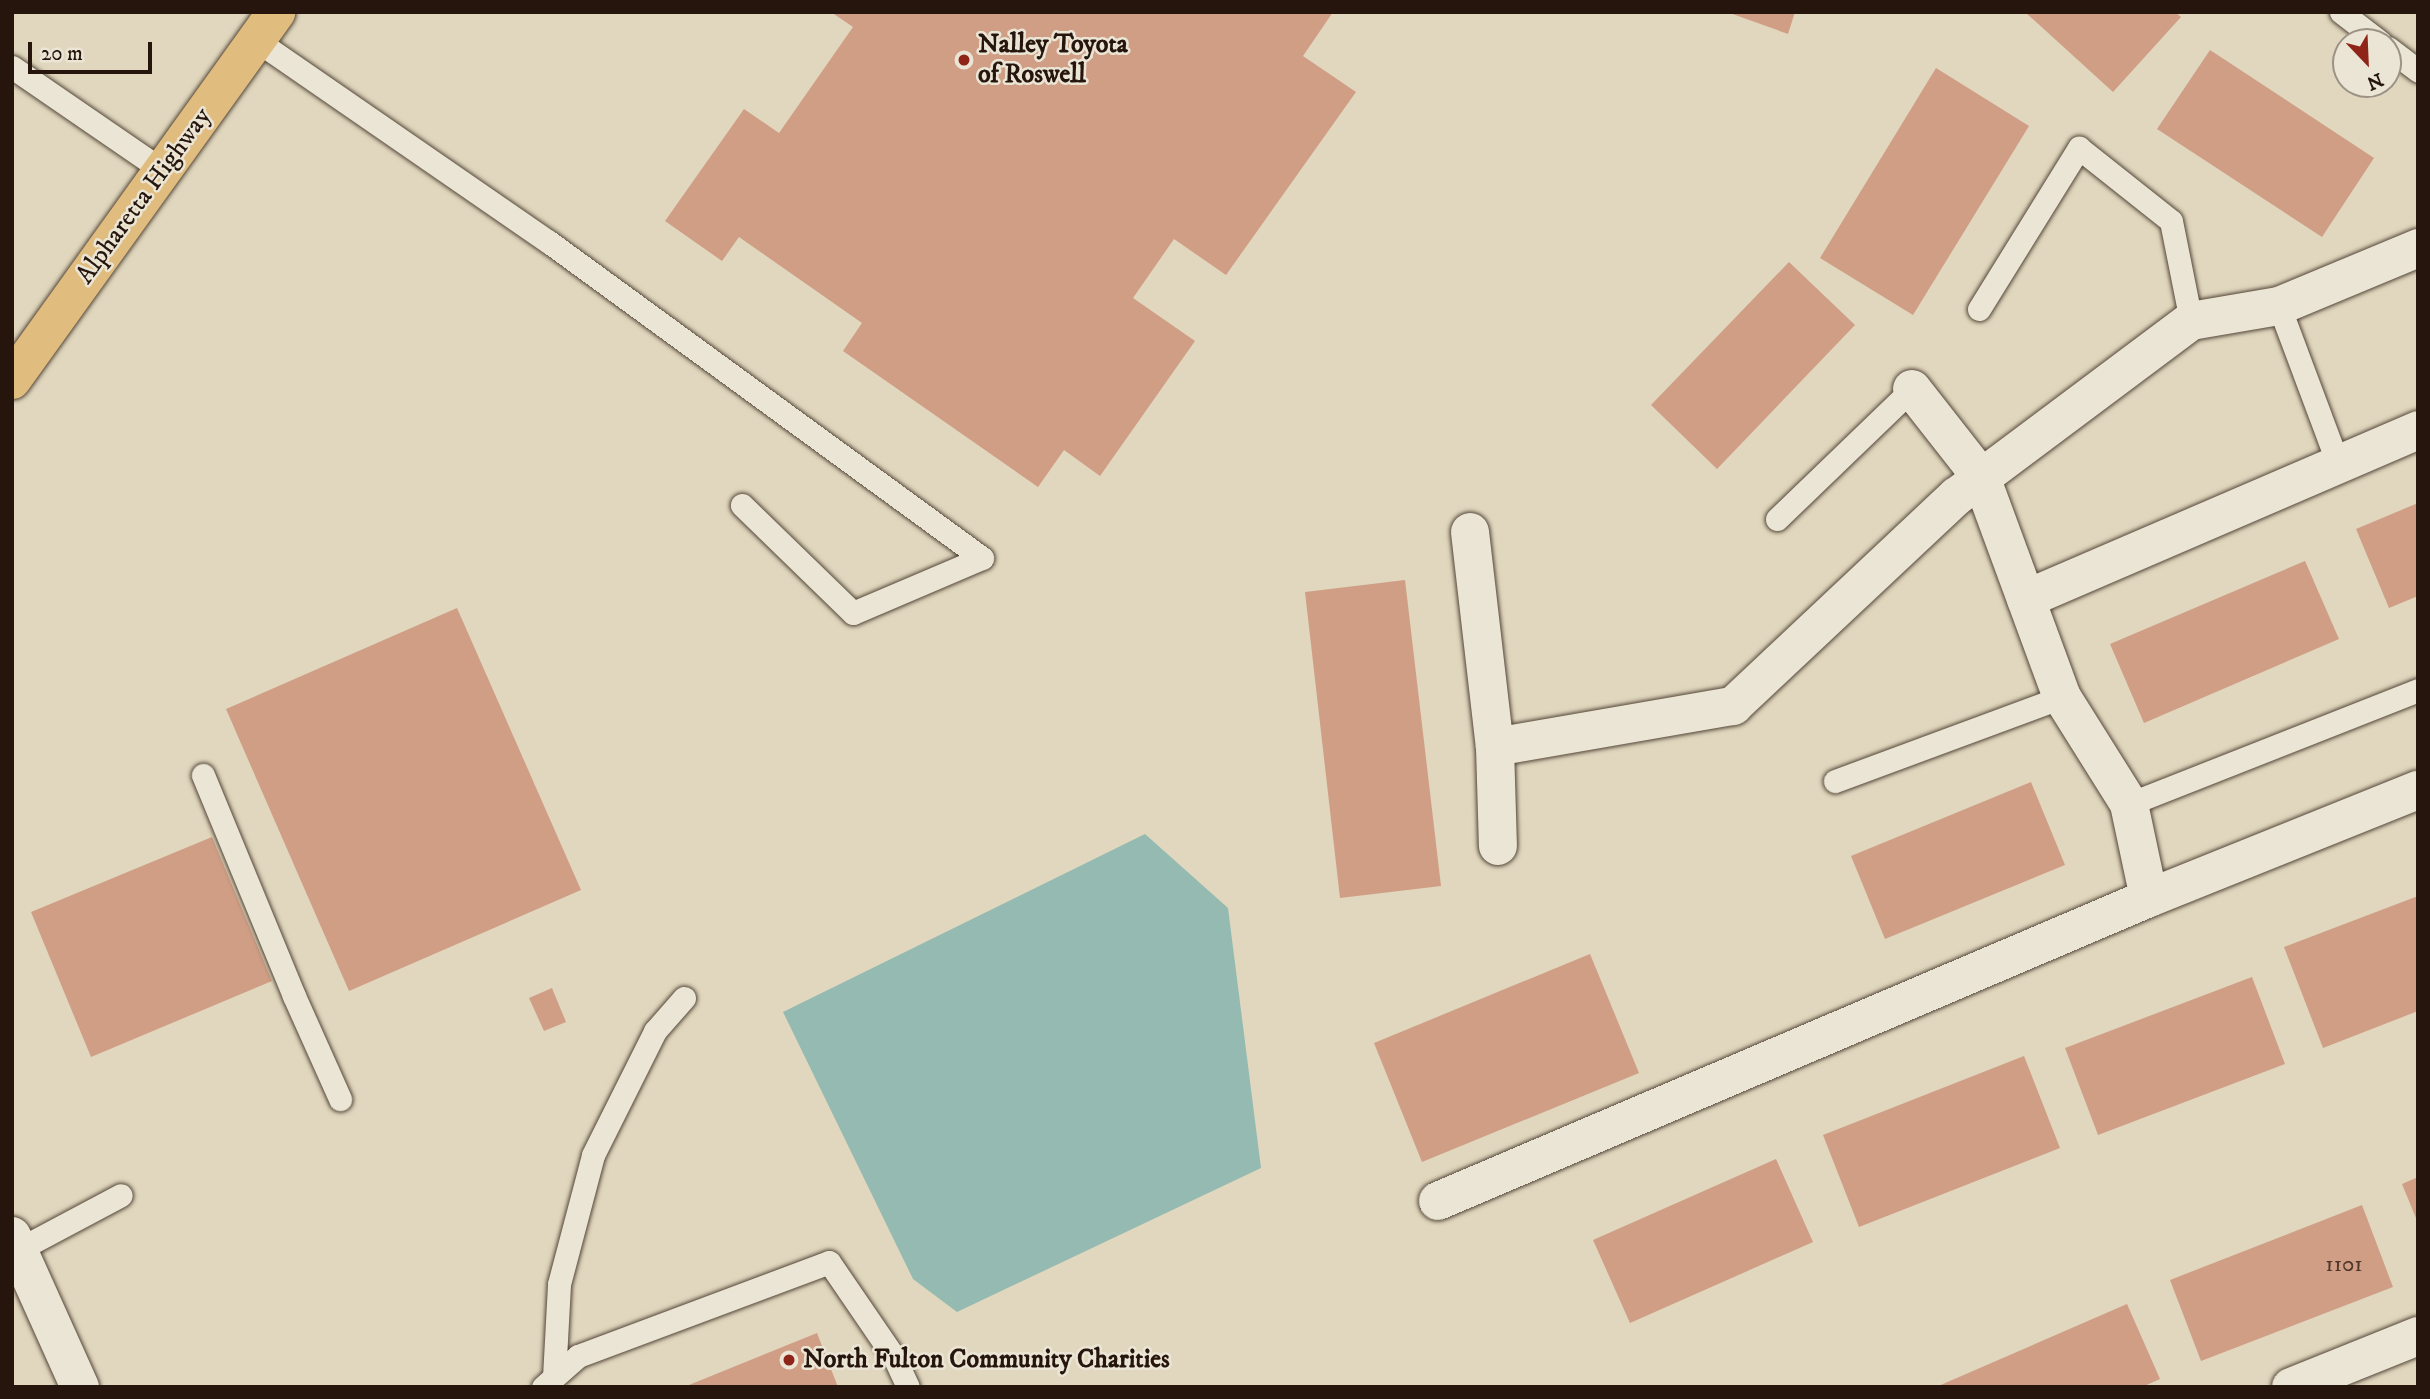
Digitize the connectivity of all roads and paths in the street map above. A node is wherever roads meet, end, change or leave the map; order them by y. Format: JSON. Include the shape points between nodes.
{"nodes":[{"id":1,"x":2341,"y":12,"type":"edge"},
{"id":2,"x":266,"y":26,"type":"edge"},
{"id":3,"x":2362,"y":28,"type":"edge"},
{"id":4,"x":2402,"y":59,"type":"edge"},
{"id":5,"x":12,"y":66,"type":"edge"},
{"id":6,"x":2418,"y":71,"type":"edge"},
{"id":7,"x":162,"y":170,"type":"junction"},
{"id":8,"x":2418,"y":248,"type":"edge"},
{"id":9,"x":2279,"y":306,"type":"junction"},
{"id":10,"x":1979,"y":309,"type":"dead end"},
{"id":11,"x":2191,"y":321,"type":"junction"},
{"id":12,"x":12,"y":380,"type":"edge"},
{"id":13,"x":1912,"y":389,"type":"joint"},
{"id":14,"x":2418,"y":429,"type":"edge"},
{"id":15,"x":2338,"y":464,"type":"junction"},
{"id":16,"x":1981,"y":477,"type":"junction"},
{"id":17,"x":742,"y":505,"type":"dead end"},
{"id":18,"x":1777,"y":519,"type":"dead end"},
{"id":19,"x":1470,"y":532,"type":"dead end"},
{"id":20,"x":2026,"y":599,"type":"junction"},
{"id":21,"x":2418,"y":690,"type":"edge"},
{"id":22,"x":2062,"y":697,"type":"junction"},
{"id":23,"x":1494,"y":747,"type":"junction"},
{"id":24,"x":203,"y":775,"type":"dead end"},
{"id":25,"x":1835,"y":781,"type":"dead end"},
{"id":26,"x":2418,"y":790,"type":"edge"},
{"id":27,"x":2129,"y":804,"type":"junction"},
{"id":28,"x":1498,"y":846,"type":"dead end"},
{"id":29,"x":2148,"y":898,"type":"junction"},
{"id":30,"x":684,"y":998,"type":"dead end"},
{"id":31,"x":340,"y":1099,"type":"dead end"},
{"id":32,"x":121,"y":1195,"type":"dead end"},
{"id":33,"x":1438,"y":1201,"type":"dead end"},
{"id":34,"x":14,"y":1246,"type":"edge"},
{"id":35,"x":2418,"y":1336,"type":"edge"},
{"id":36,"x":549,"y":1382,"type":"edge"},
{"id":37,"x":80,"y":1387,"type":"edge"},
{"id":38,"x":908,"y":1387,"type":"edge"},
{"id":39,"x":2291,"y":1387,"type":"edge"}],
"edges":[{"from":1,"to":3,"type":"lane"},
{"from":2,"to":7,"type":"highway","name":"Alpharetta Highway"},
{"from":2,"to":17,"type":"lane","via":[[549,242],[982,558],[853,613]]},
{"from":4,"to":6,"type":"lane"},
{"from":5,"to":7,"type":"lane"},
{"from":7,"to":12,"type":"highway","name":"Alpharetta Highway"},
{"from":8,"to":9,"type":"street"},
{"from":9,"to":11,"type":"street"},
{"from":9,"to":15,"type":"lane"},
{"from":10,"to":11,"type":"lane","via":[[2079,148],[2171,221]]},
{"from":11,"to":16,"type":"street"},
{"from":13,"to":16,"type":"street"},
{"from":13,"to":18,"type":"lane"},
{"from":14,"to":15,"type":"street"},
{"from":15,"to":20,"type":"street"},
{"from":16,"to":20,"type":"street"},
{"from":16,"to":23,"type":"street","via":[[1733,706]]},
{"from":19,"to":23,"type":"street"},
{"from":20,"to":22,"type":"street"},
{"from":21,"to":27,"type":"lane"},
{"from":22,"to":25,"type":"lane"},
{"from":22,"to":27,"type":"street"},
{"from":23,"to":28,"type":"street"},
{"from":24,"to":31,"type":"lane"},
{"from":26,"to":29,"type":"street"},
{"from":27,"to":29,"type":"street"},
{"from":29,"to":33,"type":"street"},
{"from":30,"to":36,"type":"lane","via":[[655,1031],[593,1155],[559,1284]]},
{"from":32,"to":34,"type":"lane"},
{"from":34,"to":37,"type":"street"},
{"from":35,"to":39,"type":"street"},
{"from":36,"to":38,"type":"lane","via":[[578,1356],[829,1262],[894,1357]]}]}
